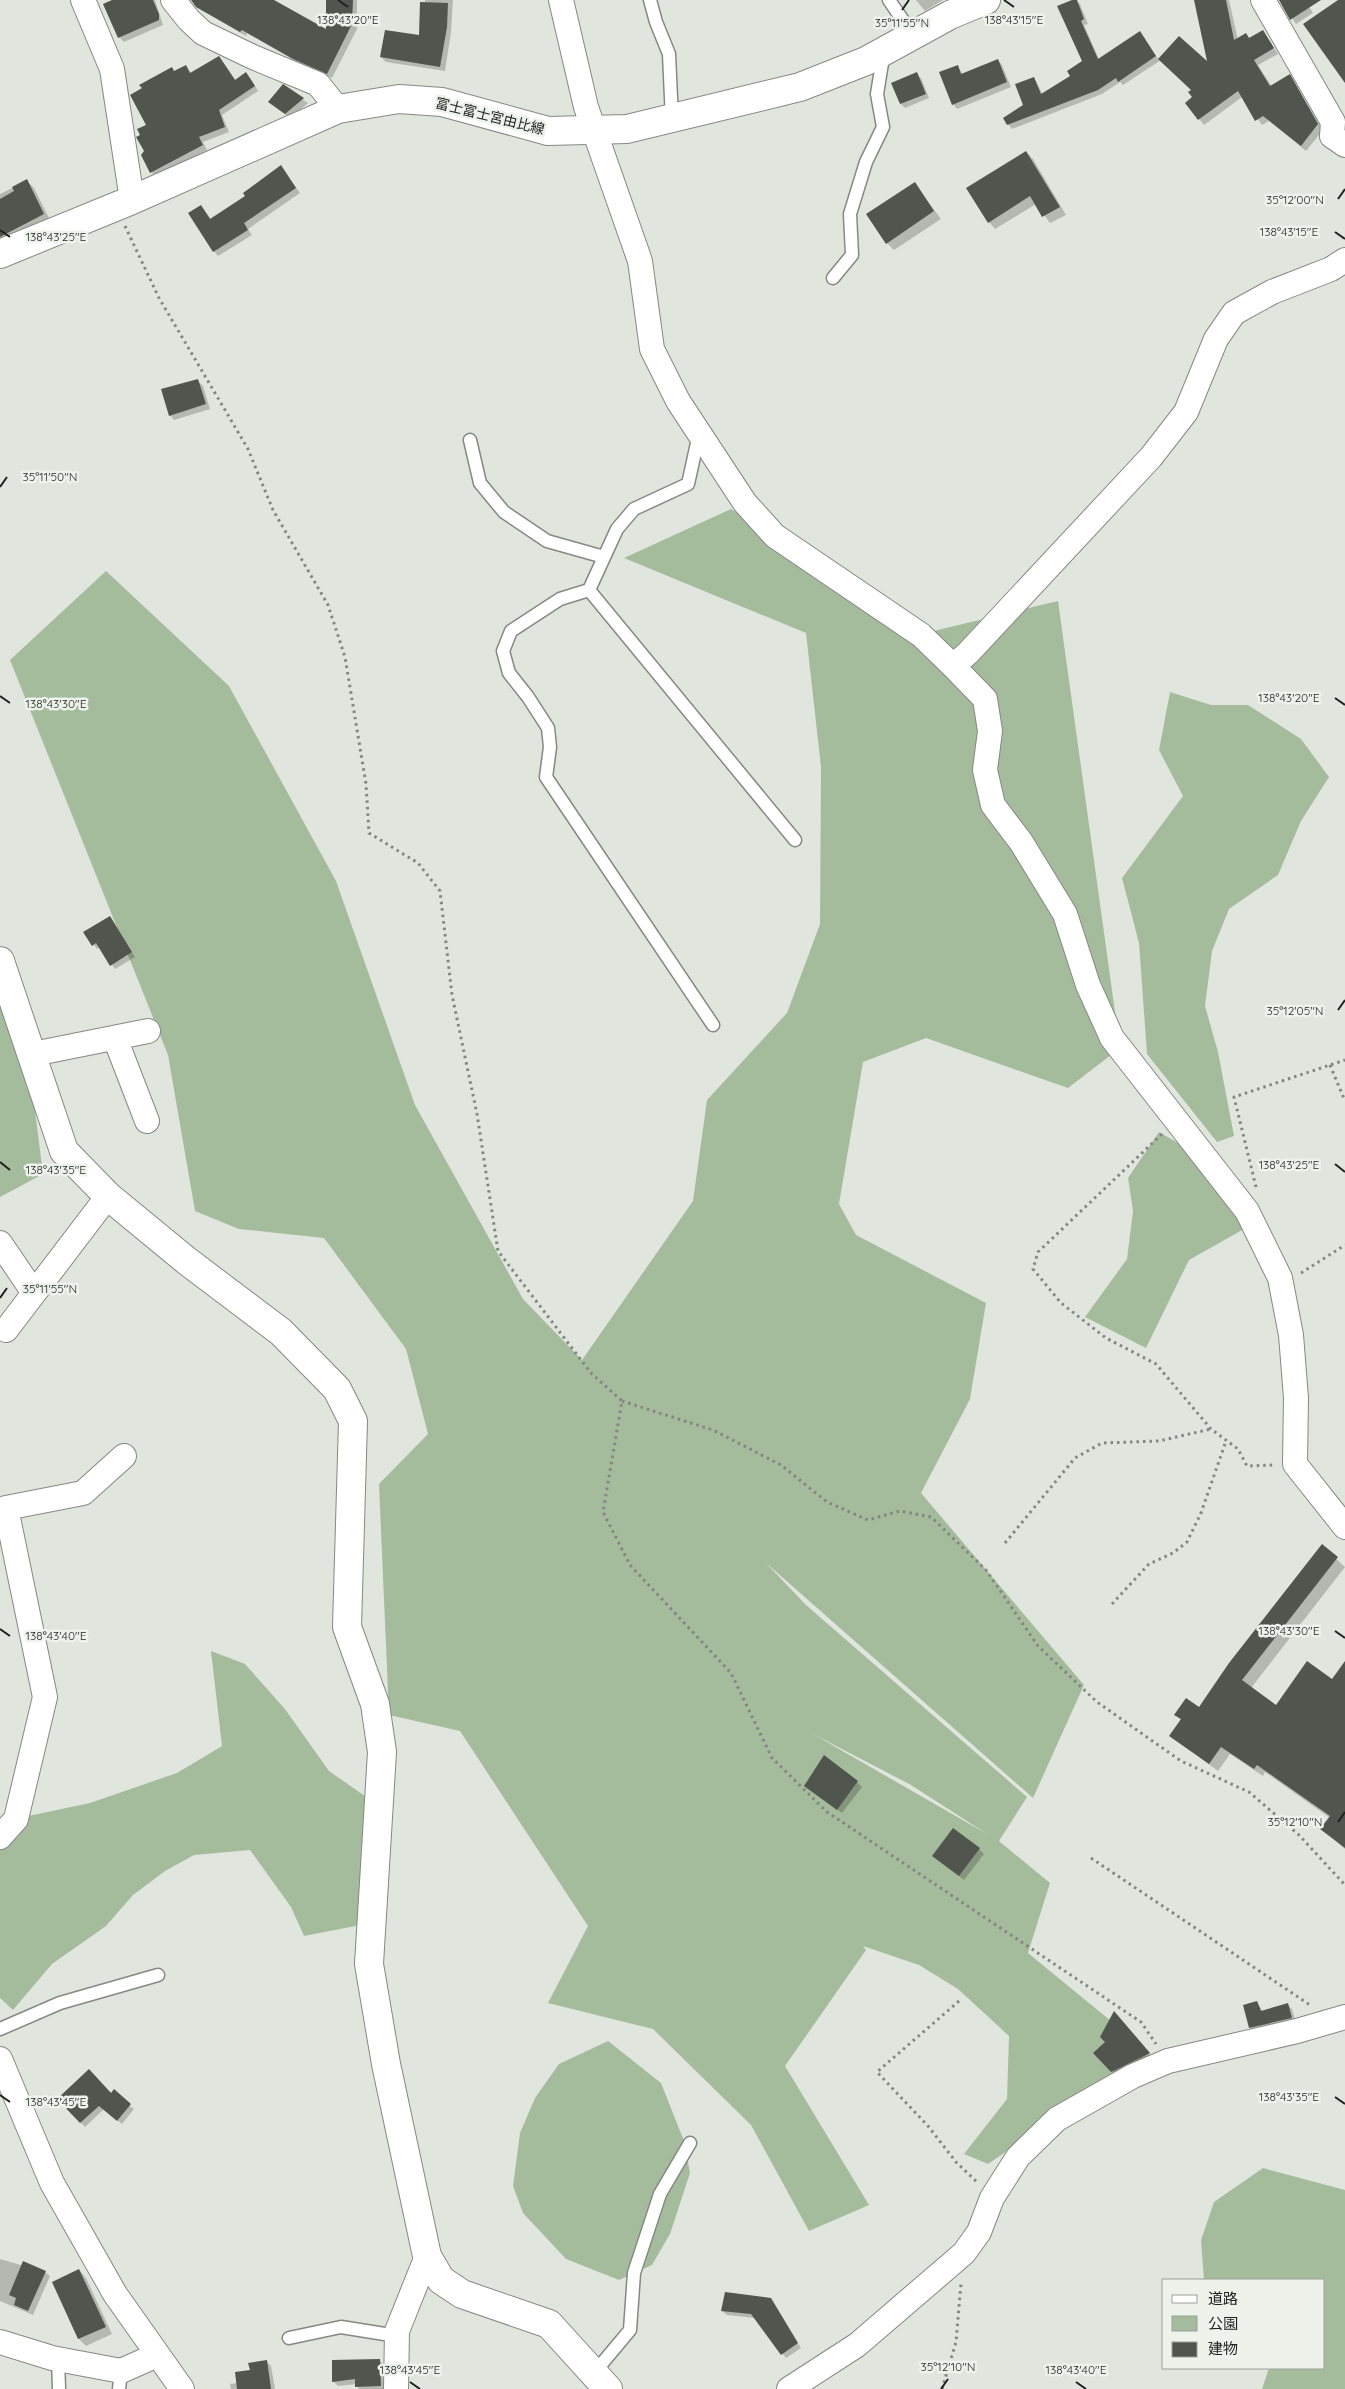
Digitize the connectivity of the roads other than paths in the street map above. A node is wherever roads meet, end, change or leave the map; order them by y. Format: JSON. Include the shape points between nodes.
{"nodes":[{"id":1,"x":83,"y":0,"type":"edge"},
{"id":2,"x":173,"y":0,"type":"edge"},
{"id":3,"x":561,"y":0,"type":"edge"},
{"id":4,"x":650,"y":0,"type":"edge"},
{"id":5,"x":889,"y":0,"type":"edge"},
{"id":6,"x":1263,"y":0,"type":"edge"},
{"id":7,"x":981,"y":1,"type":"edge"},
{"id":8,"x":913,"y":35,"type":"junction"},
{"id":9,"x":884,"y":51,"type":"junction"},
{"id":10,"x":338,"y":109,"type":"junction"},
{"id":11,"x":672,"y":120,"type":"junction"},
{"id":12,"x":594,"y":130,"type":"junction"},
{"id":13,"x":1345,"y":145,"type":"edge"},
{"id":14,"x":124,"y":202,"type":"junction"},
{"id":15,"x":0,"y":254,"type":"edge"},
{"id":16,"x":1345,"y":260,"type":"edge"},
{"id":17,"x":833,"y":278,"type":"dead end"},
{"id":18,"x":699,"y":434,"type":"junction"},
{"id":19,"x":470,"y":440,"type":"dead end"},
{"id":20,"x":604,"y":557,"type":"junction"},
{"id":21,"x":589,"y":590,"type":"junction"},
{"id":22,"x":953,"y":666,"type":"junction"},
{"id":23,"x":795,"y":840,"type":"dead end"},
{"id":24,"x":0,"y":961,"type":"edge"},
{"id":25,"x":714,"y":1025,"type":"dead end"},
{"id":26,"x":148,"y":1031,"type":"dead end"},
{"id":27,"x":116,"y":1038,"type":"junction"},
{"id":28,"x":33,"y":1054,"type":"junction"},
{"id":29,"x":147,"y":1122,"type":"dead end"},
{"id":30,"x":108,"y":1196,"type":"junction"},
{"id":31,"x":0,"y":1244,"type":"edge"},
{"id":32,"x":34,"y":1293,"type":"junction"},
{"id":33,"x":6,"y":1330,"type":"dead end"},
{"id":34,"x":124,"y":1456,"type":"dead end"},
{"id":35,"x":1345,"y":1527,"type":"edge"},
{"id":36,"x":0,"y":1836,"type":"edge"},
{"id":37,"x":158,"y":1975,"type":"dead end"},
{"id":38,"x":1339,"y":2019,"type":"edge"},
{"id":39,"x":0,"y":2029,"type":"edge"},
{"id":40,"x":0,"y":2059,"type":"edge"},
{"id":41,"x":690,"y":2143,"type":"dead end"},
{"id":42,"x":427,"y":2256,"type":"junction"},
{"id":43,"x":397,"y":2336,"type":"junction"},
{"id":44,"x":290,"y":2338,"type":"dead end"},
{"id":45,"x":0,"y":2342,"type":"edge"},
{"id":46,"x":157,"y":2355,"type":"junction"},
{"id":47,"x":58,"y":2359,"type":"junction"},
{"id":48,"x":120,"y":2380,"type":"edge"},
{"id":49,"x":601,"y":2381,"type":"edge"},
{"id":50,"x":59,"y":2389,"type":"edge"},
{"id":51,"x":182,"y":2389,"type":"edge"},
{"id":52,"x":396,"y":2389,"type":"edge"},
{"id":53,"x":789,"y":2389,"type":"edge"}],
"edges":[{"from":1,"to":14,"type":"street","via":[[112,69]]},
{"from":2,"to":10,"type":"street","via":[[203,33],[318,84]]},
{"from":3,"to":12,"type":"street"},
{"from":4,"to":11,"type":"lane","via":[[669,54]]},
{"from":5,"to":8,"type":"lane"},
{"from":6,"to":13,"type":"street","via":[[1333,122],[1332,136]]},
{"from":7,"to":8,"type":"street","name":"富士富士宮由比線"},
{"from":8,"to":9,"type":"street","name":"富士富士宮由比線"},
{"from":9,"to":11,"type":"street","name":"富士富士宮由比線","via":[[840,73],[800,87]]},
{"from":9,"to":17,"type":"lane","via":[[878,94],[883,127],[866,162],[850,214],[852,254]]},
{"from":10,"to":12,"type":"street","name":"富士富士宮由比線","via":[[399,99],[434,101],[548,131]]},
{"from":10,"to":14,"type":"street","name":"富士富士宮由比線"},
{"from":11,"to":12,"type":"street","name":"富士富士宮由比線","via":[[627,129]]},
{"from":12,"to":18,"type":"street","via":[[640,261],[652,348],[678,401]]},
{"from":14,"to":15,"type":"street","name":"富士富士宮由比線"},
{"from":16,"to":22,"type":"street","via":[[1331,269],[1272,292],[1234,313],[1216,339],[1186,412],[1151,457]]},
{"from":18,"to":20,"type":"lane","via":[[688,484],[634,509],[617,529]]},
{"from":18,"to":22,"type":"street","via":[[745,503],[774,536],[921,634]]},
{"from":19,"to":20,"type":"lane","via":[[480,483],[504,512],[547,541]]},
{"from":20,"to":21,"type":"lane"},
{"from":21,"to":23,"type":"lane"},
{"from":21,"to":25,"type":"lane","via":[[560,600],[511,631],[503,651],[509,673],[548,728],[550,747],[546,777]]},
{"from":22,"to":35,"type":"street","via":[[984,698],[990,731],[985,770],[994,805],[1065,914],[1088,985],[1112,1038],[1244,1206],[1281,1285],[1296,1398],[1295,1464]]},
{"from":24,"to":28,"type":"street"},
{"from":26,"to":27,"type":"street"},
{"from":27,"to":28,"type":"street"},
{"from":27,"to":29,"type":"street"},
{"from":28,"to":30,"type":"street","via":[[64,1151]]},
{"from":30,"to":32,"type":"street"},
{"from":30,"to":42,"type":"street","via":[[281,1332],[337,1389],[354,1421],[347,1627],[375,1704],[382,1752],[368,1964]]},
{"from":31,"to":32,"type":"street"},
{"from":32,"to":33,"type":"street"},
{"from":34,"to":36,"type":"street","via":[[82,1493],[6,1508],[45,1697],[16,1819]]},
{"from":37,"to":39,"type":"lane","via":[[60,2003]]},
{"from":38,"to":53,"type":"street","via":[[1168,2061],[1133,2076],[1057,2120],[1018,2157],[992,2198],[979,2232],[964,2253],[857,2345]]},
{"from":40,"to":46,"type":"street","via":[[52,2183],[114,2294]]},
{"from":41,"to":49,"type":"lane","via":[[660,2194],[634,2273],[630,2330]]},
{"from":42,"to":43,"type":"street"},
{"from":42,"to":49,"type":"street","via":[[441,2280],[462,2294],[549,2324]]},
{"from":43,"to":44,"type":"lane","via":[[341,2327]]},
{"from":43,"to":52,"type":"street"},
{"from":45,"to":47,"type":"street"},
{"from":46,"to":48,"type":"street"},
{"from":46,"to":51,"type":"street"},
{"from":47,"to":48,"type":"street"},
{"from":47,"to":50,"type":"lane"}]}
